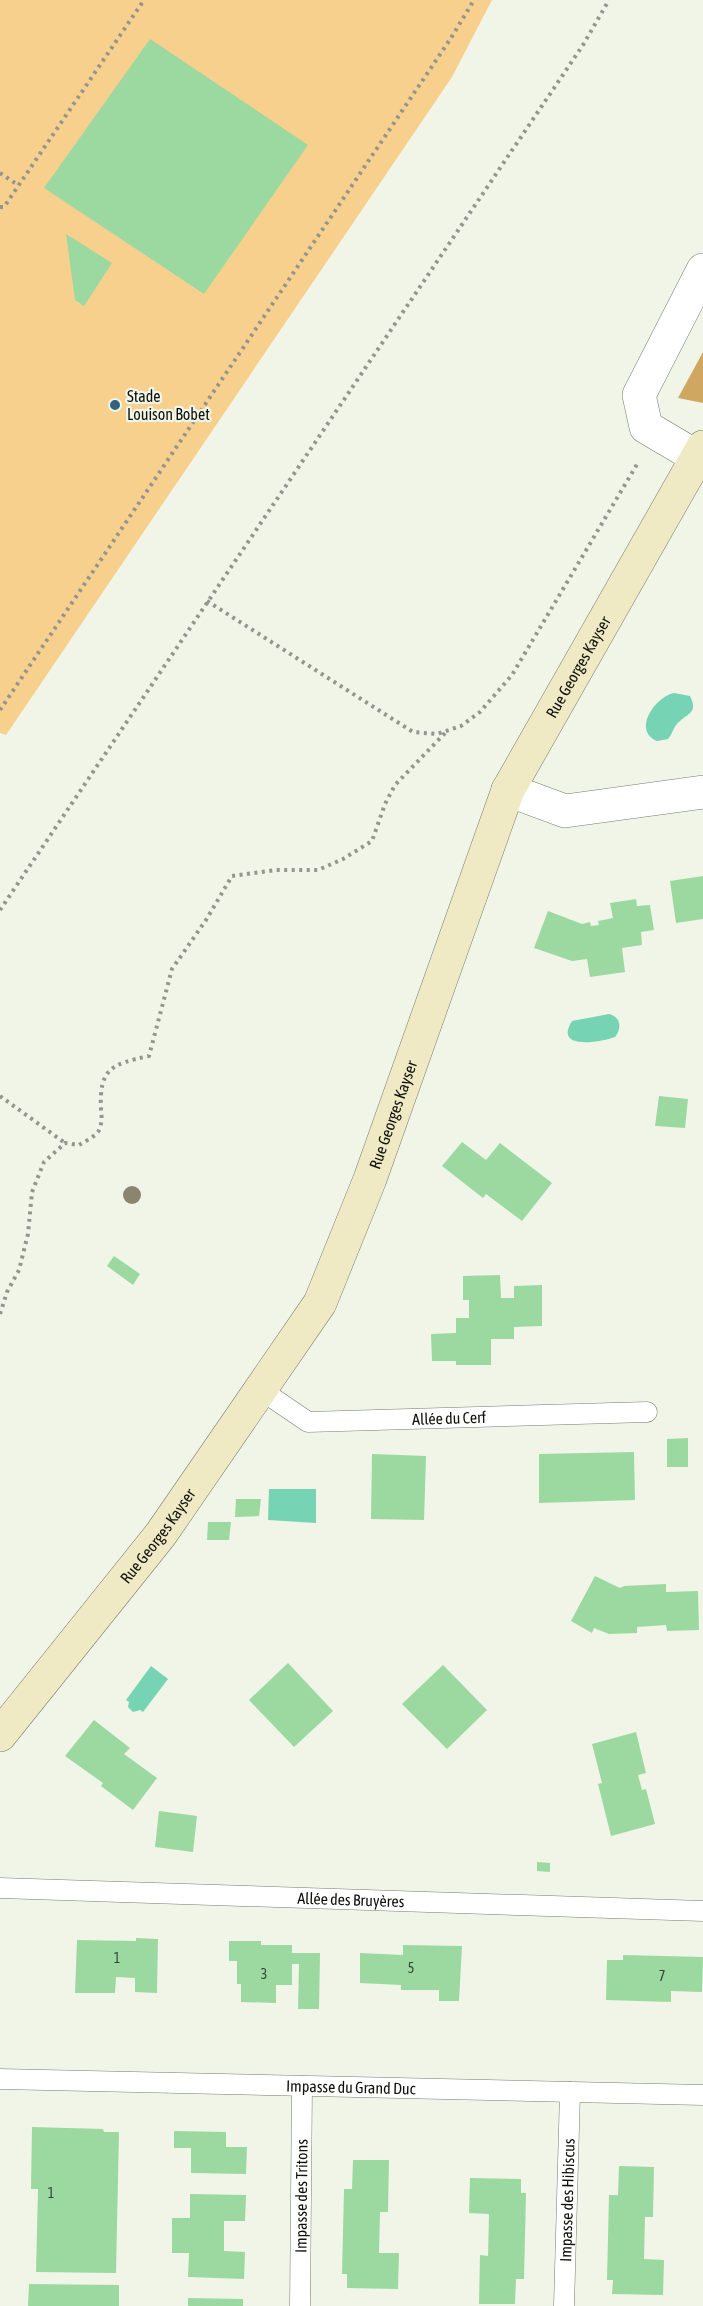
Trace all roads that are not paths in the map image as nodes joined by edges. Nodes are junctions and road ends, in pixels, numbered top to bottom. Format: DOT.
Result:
graph roads {
  1 [pos="703,270"];
  2 [pos="700,452"];
  3 [pos="508,790"];
  4 [pos="703,792"];
  5 [pos="261,1390"];
  6 [pos="647,1412"];
  7 [pos="0,1735"];
  8 [pos="0,1888"];
  9 [pos="703,1911"];
  10 [pos="0,2079"];
  11 [pos="302,2086"];
  12 [pos="570,2092"];
  13 [pos="703,2095"];
  14 [pos="300,2306"];
  15 [pos="564,2306"];
  1 -- 2 [label="street"];
  2 -- 3 [label="street, Rue Georges Kayser"];
  3 -- 4 [label="street"];
  3 -- 5 [label="street, Rue Georges Kayser"];
  5 -- 6 [label="lane, Allée du Cerf"];
  5 -- 7 [label="street, Rue Georges Kayser"];
  8 -- 9 [label="lane, Allée des Bruyères"];
  10 -- 11 [label="lane, Impasse du Grand Duc"];
  11 -- 12 [label="lane, Impasse du Grand Duc"];
  11 -- 14 [label="lane, Impasse des Tritons"];
  12 -- 13 [label="lane, Impasse du Grand Duc"];
  12 -- 15 [label="lane, Impasse des Hibiscus"];
}
